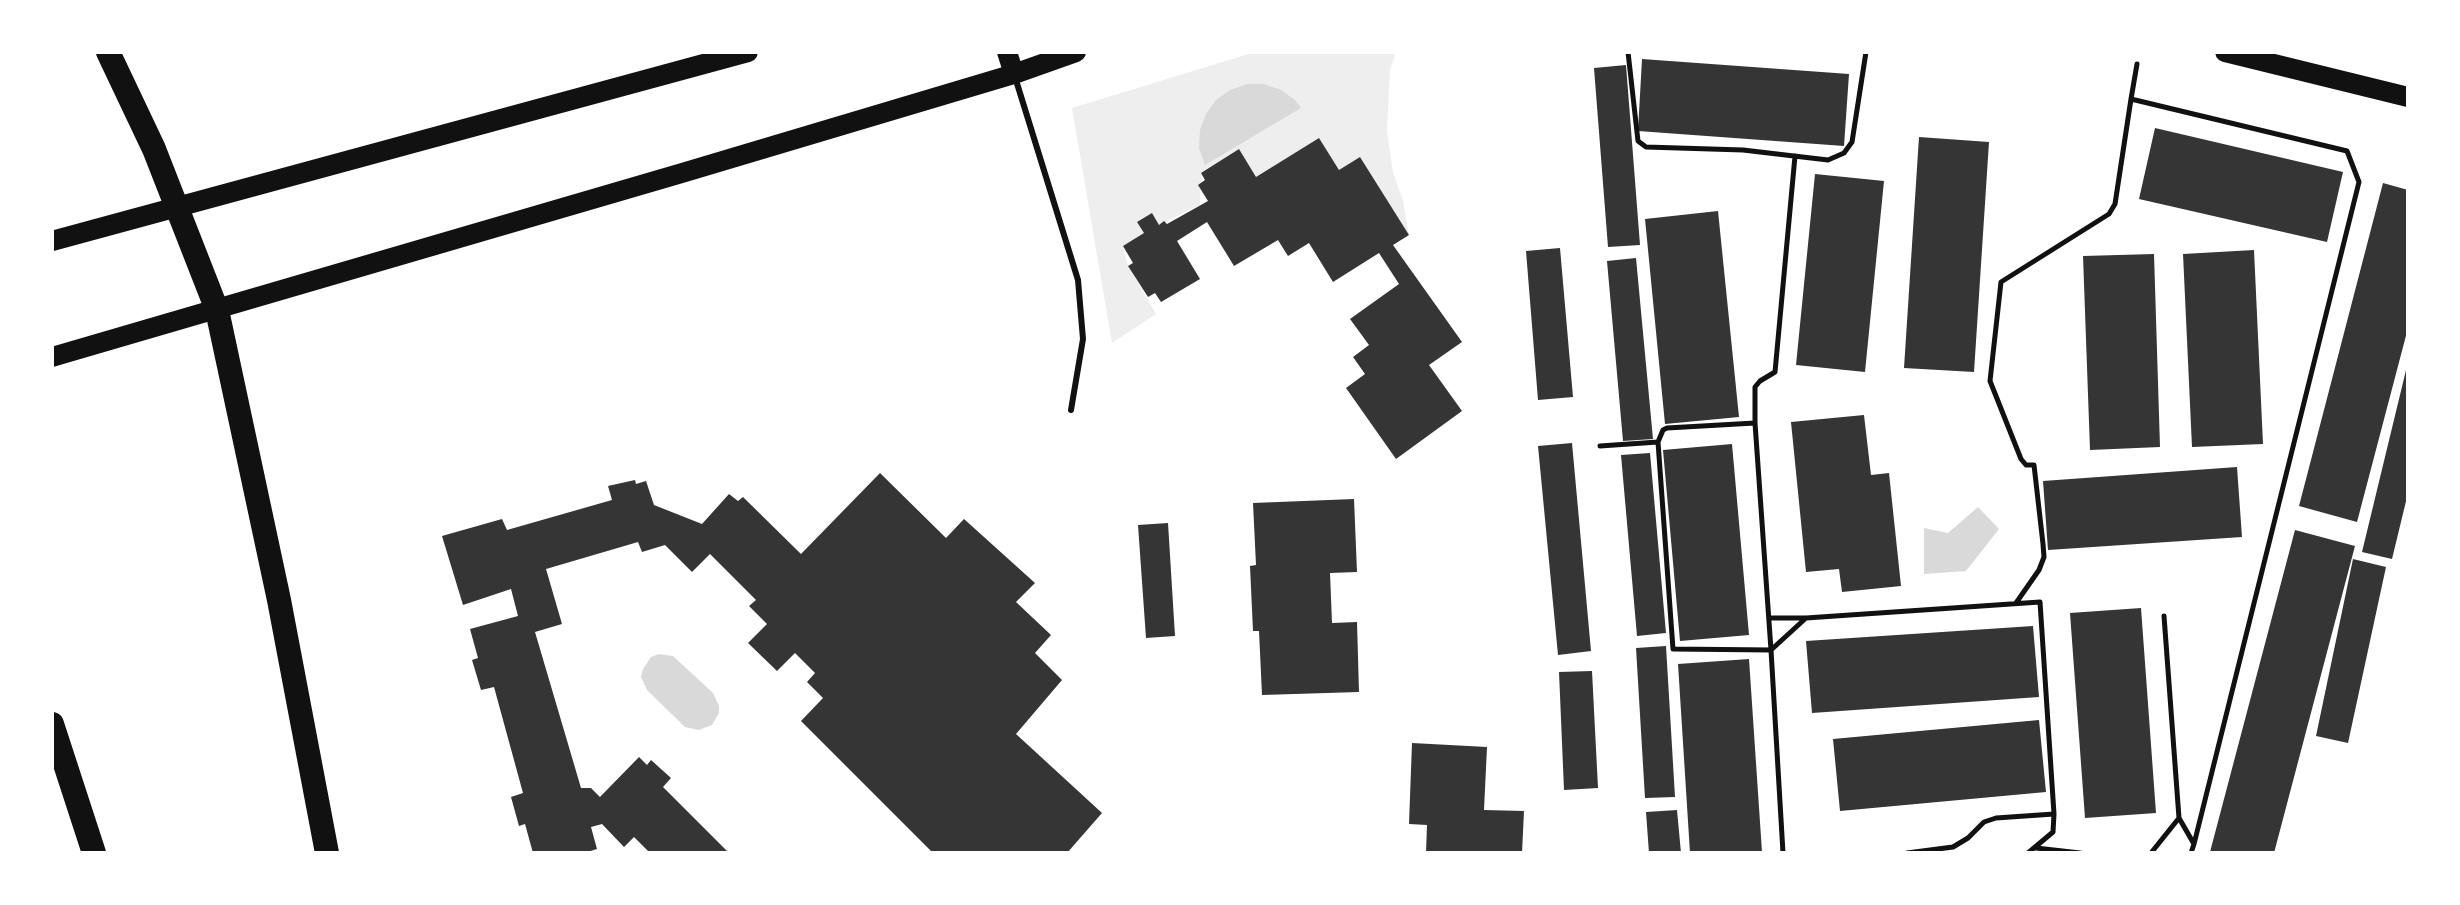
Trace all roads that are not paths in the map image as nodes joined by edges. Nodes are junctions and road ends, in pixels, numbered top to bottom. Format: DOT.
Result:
graph roads {
  1 [pos="108,52"];
  2 [pos="748,52"];
  3 [pos="1007,52"];
  4 [pos="1076,52"];
  5 [pos="2225,52"];
  6 [pos="1014,74"];
  7 [pos="2408,97"];
  8 [pos="177,207"];
  9 [pos="52,241"];
  10 [pos="217,310"];
  11 [pos="52,357"];
  12 [pos="1071,410"];
  13 [pos="52,724"];
  14 [pos="94,853"];
  15 [pos="327,853"];
  1 -- 8 [label="highway"];
  2 -- 8 [label="main road"];
  3 -- 6 [label="main road"];
  4 -- 6 [label="main road"];
  5 -- 7 [label="main road"];
  6 -- 10 [label="main road"];
  6 -- 12 [label="lane"];
  8 -- 9 [label="main road"];
  8 -- 10 [label="highway"];
  10 -- 11 [label="main road"];
  10 -- 15 [label="highway"];
  13 -- 14 [label="highway"];
}
